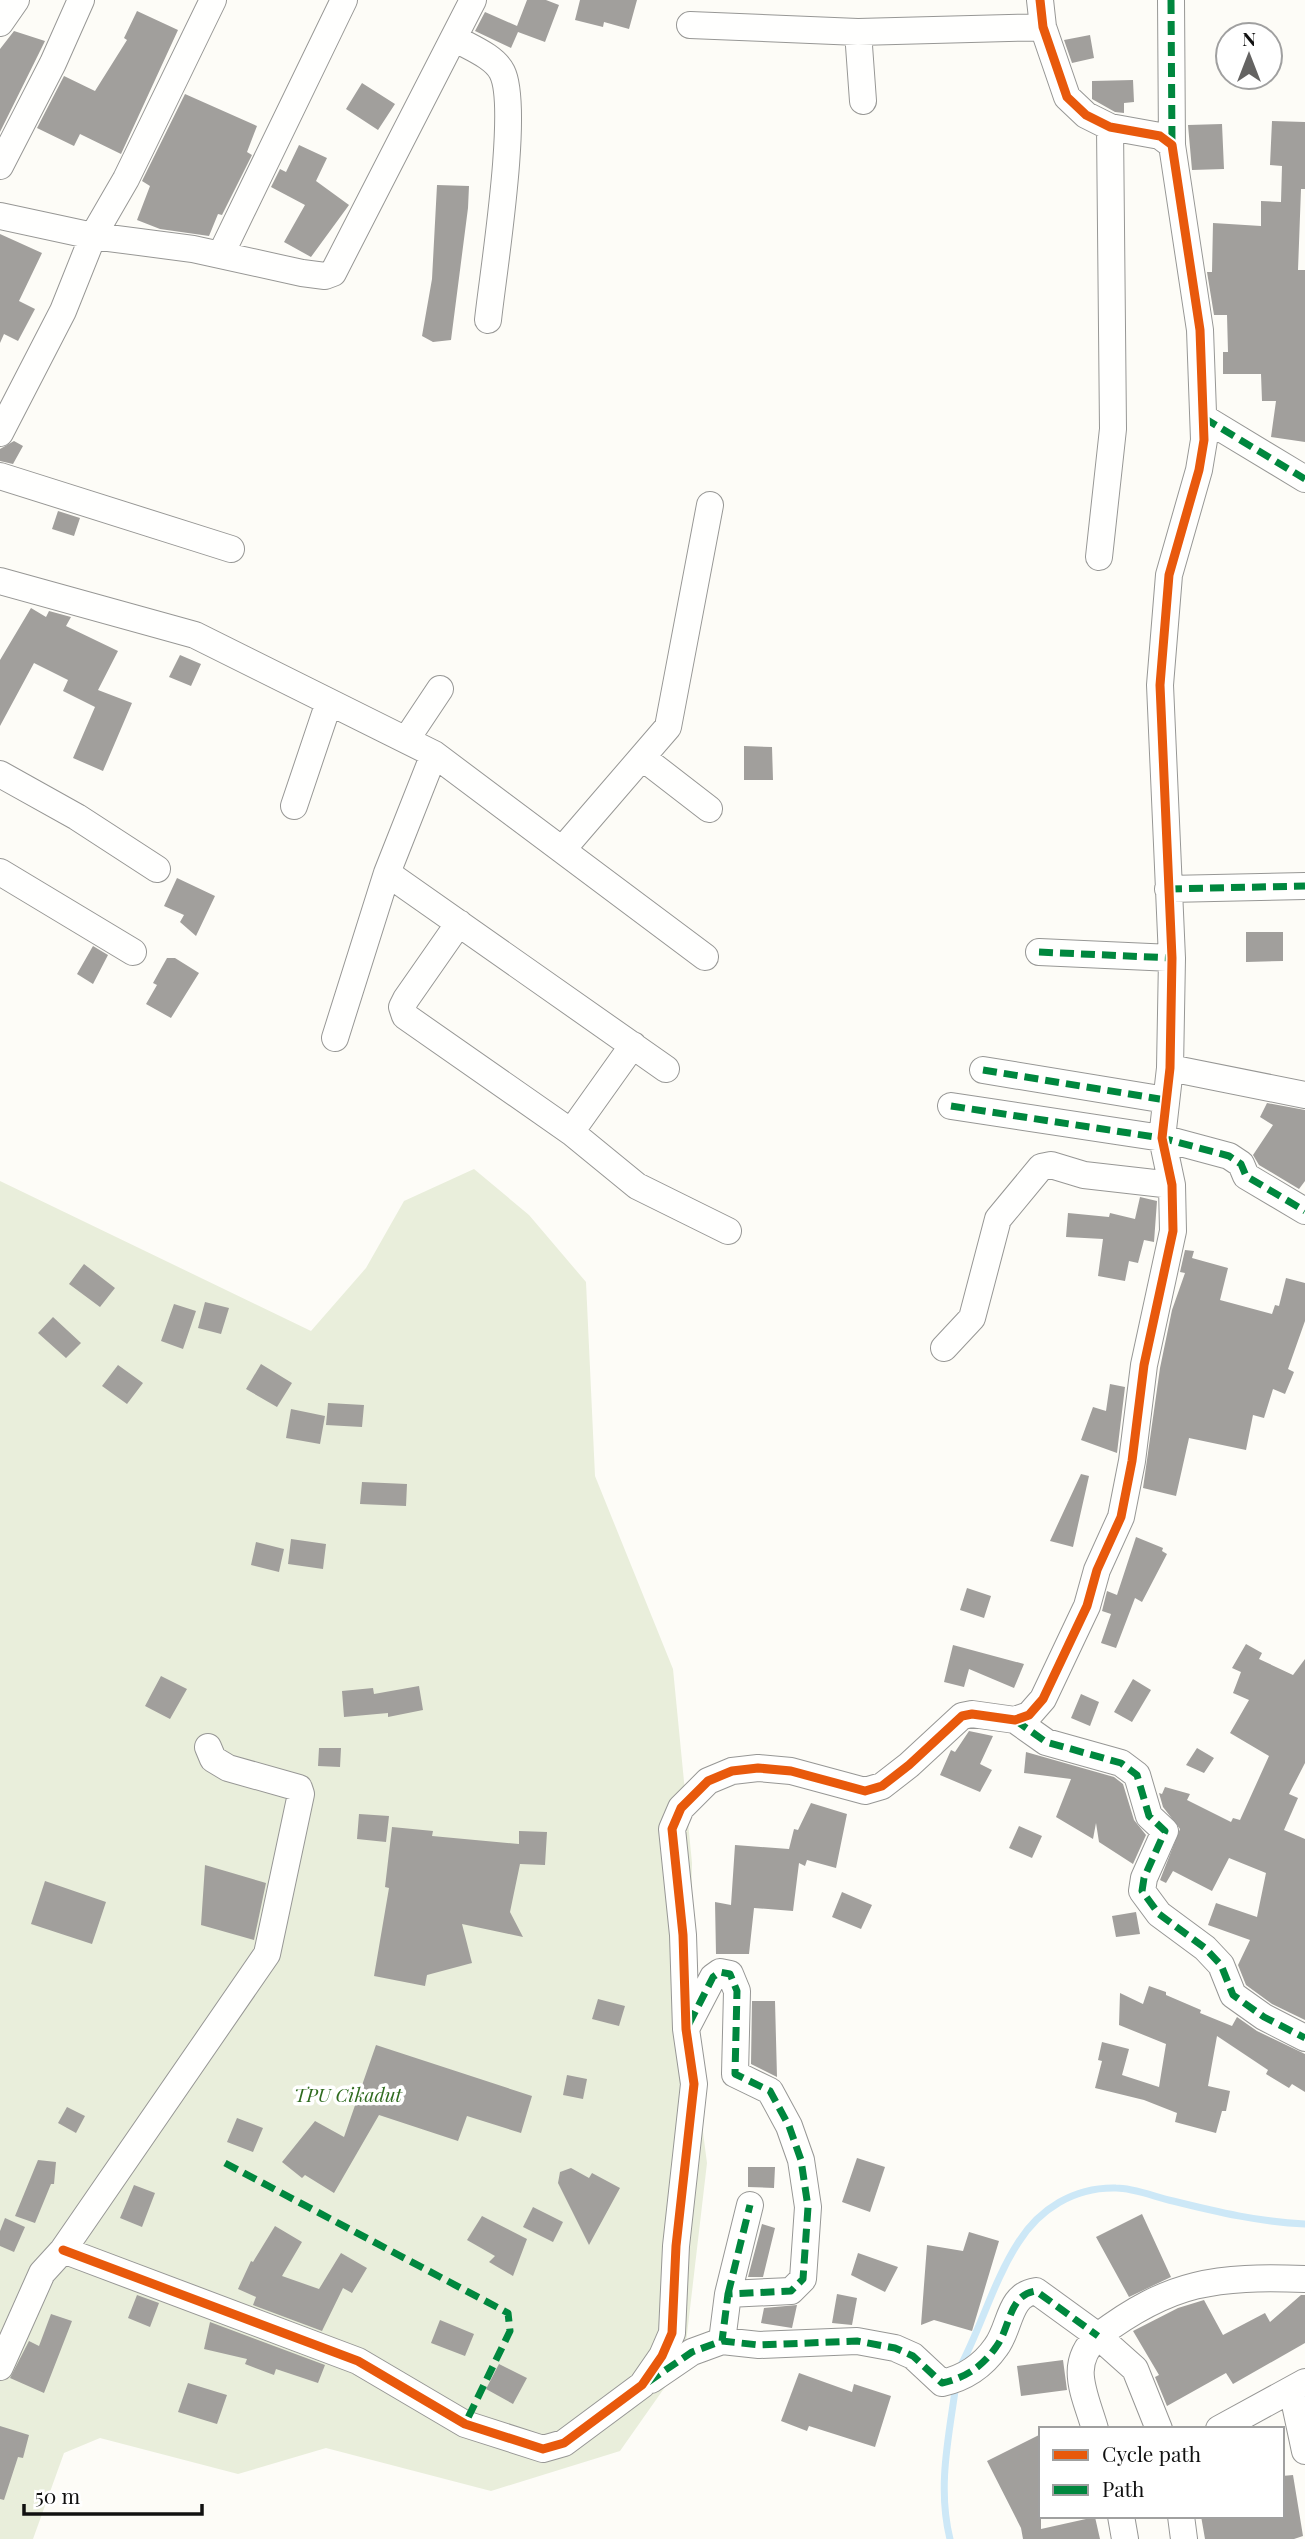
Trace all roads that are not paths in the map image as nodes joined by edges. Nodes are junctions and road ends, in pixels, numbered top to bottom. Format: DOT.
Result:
graph roads {
  1 [pos="16,0"];
  2 [pos="80,0"];
  3 [pos="213,0"];
  4 [pos="344,0"];
  5 [pos="473,0"];
  6 [pos="1040,0"];
  7 [pos="1171,0"];
  8 [pos="0,23"];
  9 [pos="690,25"];
  10 [pos="1043,27"];
  11 [pos="859,32"];
  12 [pos="454,38"];
  13 [pos="863,101"];
  14 [pos="1110,127"];
  15 [pos="1172,145"];
  16 [pos="0,166"];
  17 [pos="0,215"];
  18 [pos="93,236"];
  19 [pos="221,254"];
  20 [pos="488,320"];
  21 [pos="1204,418"];
  22 [pos="0,433"];
  23 [pos="0,476"];
  24 [pos="1305,480"];
  25 [pos="710,505"];
  26 [pos="231,548"];
  27 [pos="1099,557"];
  28 [pos="0,581"];
  29 [pos="440,689"];
  30 [pos="329,702"];
  31 [pos="406,740"];
  32 [pos="434,754"];
  33 [pos="643,758"];
  34 [pos="0,774"];
  35 [pos="294,806"];
  36 [pos="709,809"];
  37 [pos="562,850"];
  38 [pos="157,869"];
  39 [pos="0,872"];
  40 [pos="387,873"];
  41 [pos="1305,886"];
  42 [pos="1168,889"];
  43 [pos="459,923"];
  44 [pos="133,952"];
  45 [pos="1039,953"];
  46 [pos="705,957"];
  47 [pos="1172,958"];
  48 [pos="335,1038"];
  49 [pos="633,1045"];
  50 [pos="1170,1068"];
  51 [pos="667,1069"];
  52 [pos="983,1070"];
  53 [pos="1305,1095"];
  54 [pos="1166,1100"];
  55 [pos="951,1106"];
  56 [pos="572,1132"];
  57 [pos="1162,1138"];
  58 [pos="1171,1185"];
  59 [pos="1305,1211"];
  60 [pos="728,1231"];
  61 [pos="944,1348"];
  62 [pos="1015,1720"];
  63 [pos="208,1747"];
  64 [pos="686,2029"];
  65 [pos="1305,2039"];
  66 [pos="750,2205"];
  67 [pos="63,2249"];
  68 [pos="1305,2279"];
  69 [pos="728,2294"];
  70 [pos="1098,2336"];
  71 [pos="722,2341"];
  72 [pos="0,2367"];
  73 [pos="642,2385"];
  74 [pos="1299,2386"];
  75 [pos="1094,2427"];
  76 [pos="1158,2427"];
  77 [pos="1223,2427"];
  78 [pos="1305,2451"];
  79 [pos="1122,2518"];
  80 [pos="1181,2518"];
  81 [pos="1125,2539"];
  82 [pos="1184,2539"];
  1 -- 8 [label="street"];
  2 -- 16 [label="street"];
  3 -- 18 [label="street"];
  4 -- 19 [label="street"];
  5 -- 12 [label="street"];
  6 -- 10 [label="street"];
  7 -- 15 [label="street"];
  9 -- 11 [label="street"];
  10 -- 11 [label="street"];
  10 -- 14 [label="street"];
  11 -- 13 [label="street"];
  12 -- 19 [label="street"];
  12 -- 20 [label="street"];
  14 -- 15 [label="street"];
  14 -- 27 [label="street"];
  15 -- 21 [label="street"];
  17 -- 18 [label="street"];
  18 -- 19 [label="street"];
  18 -- 22 [label="street"];
  21 -- 24 [label="street"];
  21 -- 42 [label="street"];
  23 -- 26 [label="street"];
  25 -- 33 [label="street"];
  28 -- 30 [label="street"];
  29 -- 31 [label="street"];
  30 -- 31 [label="street"];
  30 -- 35 [label="street"];
  31 -- 32 [label="street"];
  32 -- 37 [label="street"];
  32 -- 40 [label="street"];
  33 -- 36 [label="street"];
  33 -- 37 [label="street"];
  34 -- 38 [label="street"];
  37 -- 46 [label="street"];
  39 -- 44 [label="street"];
  40 -- 43 [label="street"];
  40 -- 48 [label="street"];
  41 -- 42 [label="street"];
  42 -- 47 [label="street"];
  43 -- 49 [label="street"];
  43 -- 56 [label="street"];
  45 -- 47 [label="street"];
  47 -- 50 [label="street"];
  49 -- 51 [label="street"];
  49 -- 56 [label="street"];
  50 -- 53 [label="street"];
  50 -- 54 [label="street"];
  52 -- 54 [label="street"];
  54 -- 57 [label="street"];
  55 -- 57 [label="street"];
  56 -- 60 [label="street"];
  57 -- 58 [label="street"];
  57 -- 59 [label="street"];
  58 -- 61 [label="street"];
  58 -- 62 [label="street"];
  62 -- 64 [label="street"];
  62 -- 65 [label="street"];
  63 -- 67 [label="street"];
  64 -- 69 [label="street"];
  64 -- 73 [label="street"];
  66 -- 69 [label="street"];
  67 -- 72 [label="street"];
  67 -- 73 [label="street"];
  68 -- 70 [label="street"];
  69 -- 71 [label="street"];
  70 -- 71 [label="street"];
  70 -- 75 [label="street"];
  70 -- 76 [label="street"];
  71 -- 73 [label="street"];
  74 -- 77 [label="street"];
  74 -- 78 [label="street"];
  79 -- 81 [label="street"];
  80 -- 82 [label="street"];
}
